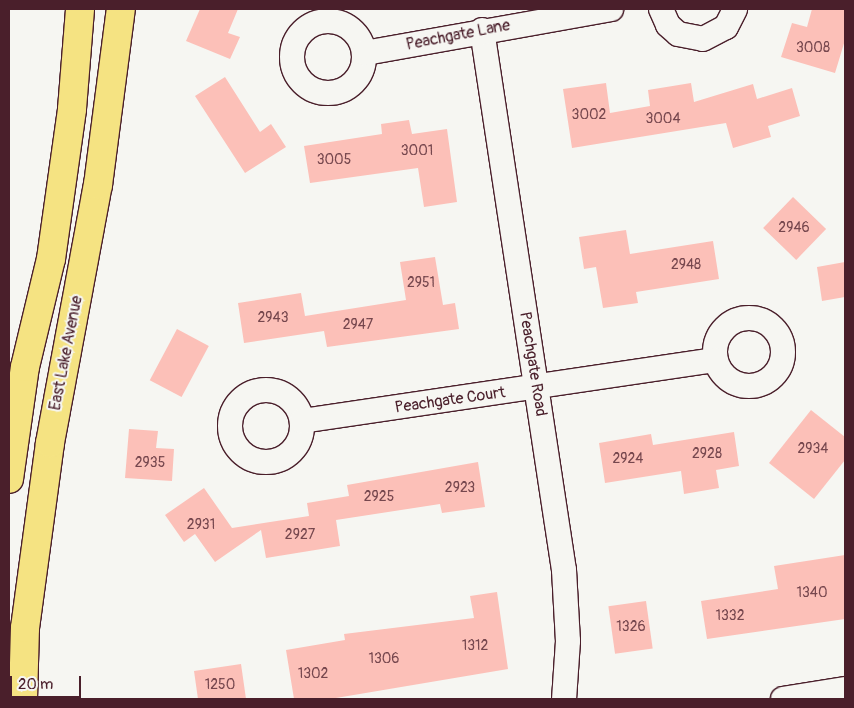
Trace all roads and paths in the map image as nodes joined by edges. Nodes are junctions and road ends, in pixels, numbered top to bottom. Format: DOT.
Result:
graph roads {
  1 [pos="80,9"];
  2 [pos="121,9"];
  3 [pos="611,9"];
  4 [pos="661,9"];
  5 [pos="735,9"];
  6 [pos="482,30"];
  7 [pos="365,53"];
  8 [pos="716,360"];
  9 [pos="536,388"];
  10 [pos="302,422"];
  11 [pos="9,479"];
  12 [pos="845,689"];
  13 [pos="23,699"];
  14 [pos="564,699"];
  15 [pos="783,699"];
  1 -- 11 [label="main road"];
  2 -- 13 [label="main road, East Lake Avenue"];
  3 -- 6 [label="street, Peachgate Lane"];
  4 -- 5 [label="street"];
  6 -- 7 [label="street, Peachgate Lane"];
  6 -- 9 [label="street, Peachgate Road"];
  8 -- 9 [label="street, Peachgate Court"];
  9 -- 10 [label="street, Peachgate Court"];
  9 -- 14 [label="street, Peachgate Road"];
  12 -- 15 [label="street"];
}
